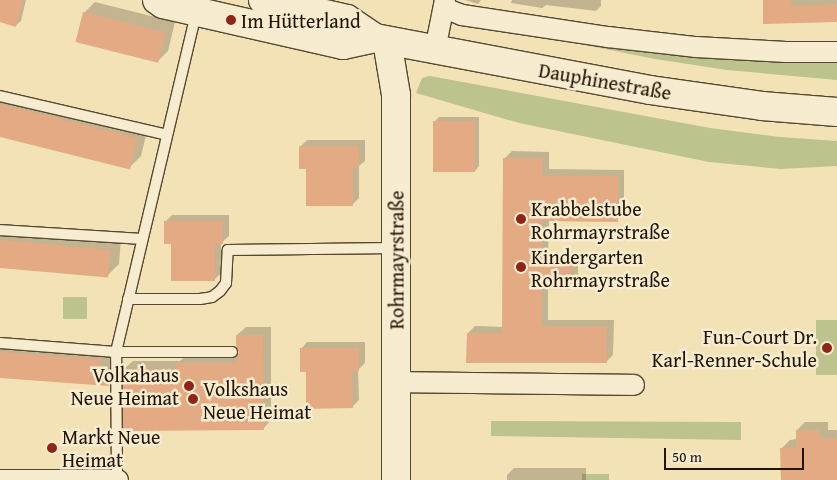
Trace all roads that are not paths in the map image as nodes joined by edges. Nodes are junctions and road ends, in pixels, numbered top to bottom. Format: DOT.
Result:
graph roads {
  1 [pos="157,0"];
  2 [pos="263,0"];
  3 [pos="444,4"];
  4 [pos="196,12"];
  5 [pos="381,40"];
  6 [pos="435,50"];
  7 [pos="837,52"];
  8 [pos="0,96"];
  9 [pos="837,112"];
  10 [pos="167,135"];
  11 [pos="0,230"];
  12 [pos="142,239"];
  13 [pos="396,248"];
  14 [pos="128,299"];
  15 [pos="0,343"];
  16 [pos="116,352"];
  17 [pos="232,352"];
  18 [pos="396,382"];
  19 [pos="634,385"];
  20 [pos="0,480"];
  21 [pos="118,480"];
  22 [pos="396,480"];
  1 -- 4 [label="main road, Dauphinestraße"];
  2 -- 5 [label="main road, Dauphinestraße"];
  3 -- 6 [label="street"];
  3 -- 7 [label="street"];
  4 -- 5 [label="main road, Dauphinestraße"];
  4 -- 10 [label="lane"];
  5 -- 6 [label="main road, Dauphinestraße"];
  5 -- 13 [label="main road, Rohrmayrstraße"];
  6 -- 9 [label="main road, Dauphinestraße"];
  8 -- 10 [label="lane"];
  10 -- 12 [label="lane"];
  11 -- 12 [label="lane"];
  12 -- 14 [label="lane"];
  13 -- 14 [label="lane"];
  13 -- 18 [label="main road, Rohrmayrstraße"];
  14 -- 16 [label="lane"];
  15 -- 16 [label="lane"];
  16 -- 17 [label="lane"];
  16 -- 21 [label="lane"];
  18 -- 19 [label="street"];
  18 -- 22 [label="main road, Rohrmayrstraße"];
  20 -- 21 [label="street"];
}
